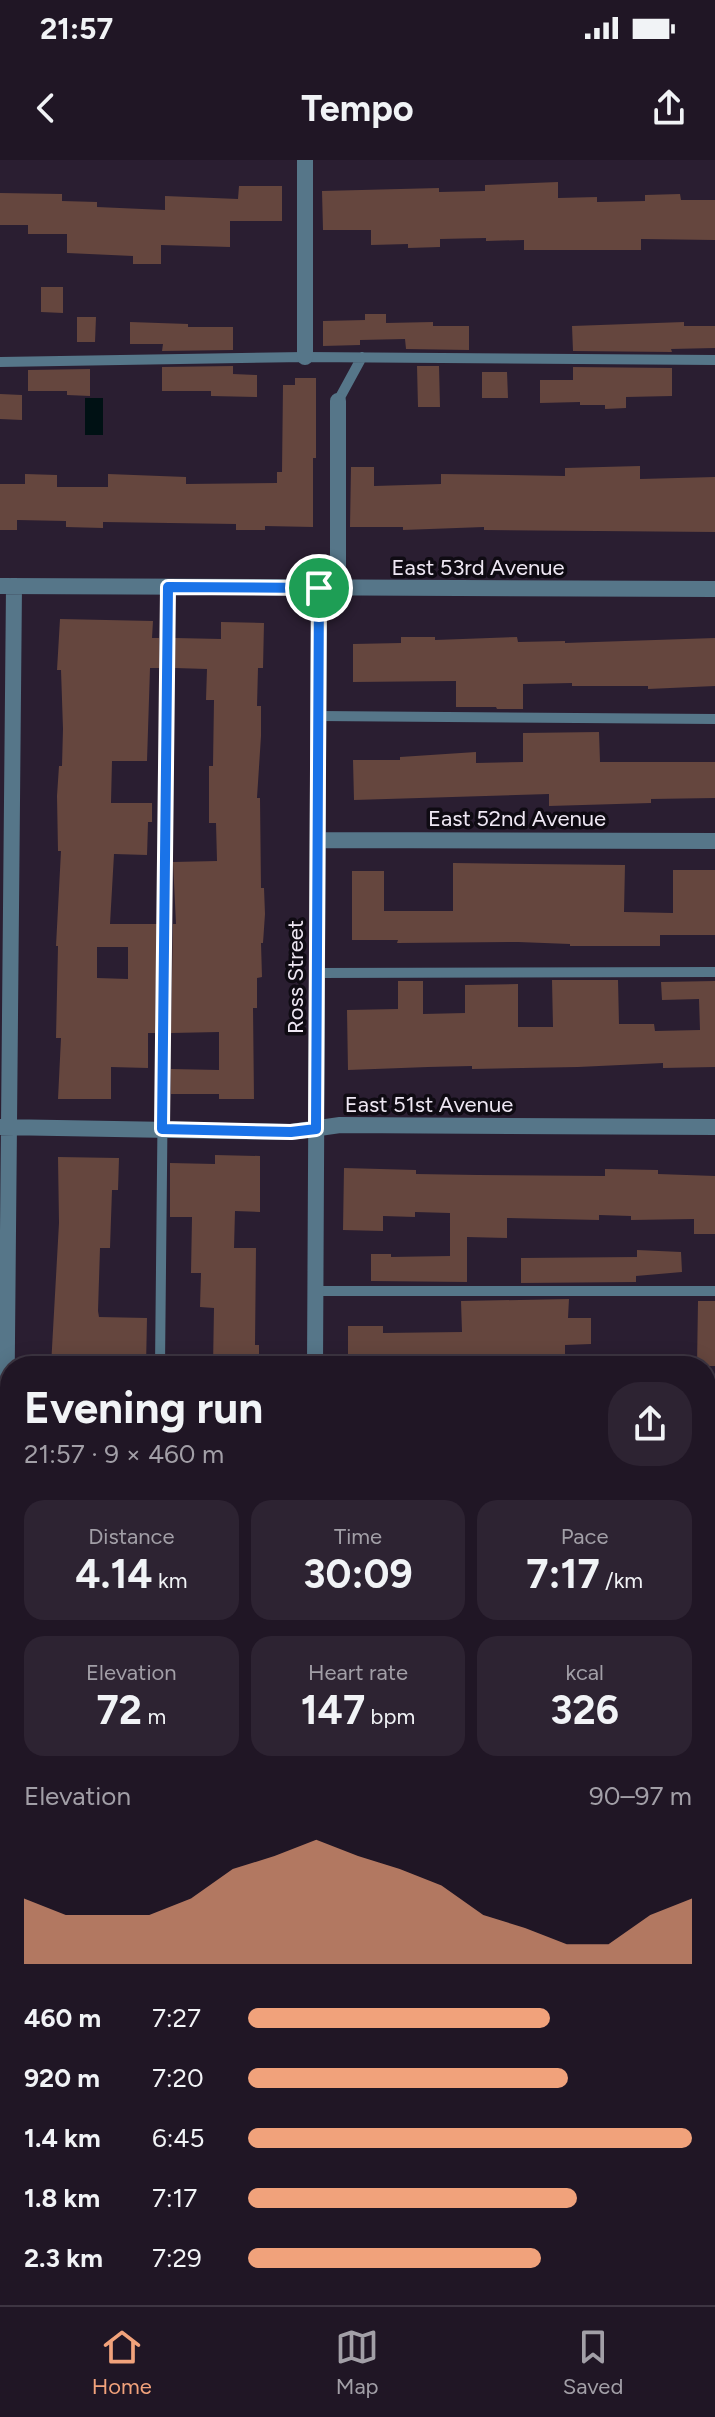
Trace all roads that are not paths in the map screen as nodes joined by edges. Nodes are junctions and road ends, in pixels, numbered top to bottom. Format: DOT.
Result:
graph roads {
  1 [pos="305,160"];
  2 [pos="305,357"];
  3 [pos="362,357"];
  4 [pos="715,360"];
  5 [pos="0,362"];
  6 [pos="338,401"];
  7 [pos="7,586"];
  8 [pos="168,587"];
  9 [pos="319,588"];
  10 [pos="338,589"];
  11 [pos="715,589"];
  12 [pos="319,716"];
  13 [pos="715,719"];
  14 [pos="6,728"];
  15 [pos="318,840"];
  16 [pos="715,841"];
  17 [pos="715,972"];
  18 [pos="317,973"];
  19 [pos="5,986"];
  20 [pos="4,1127"];
  21 [pos="715,1127"];
  22 [pos="162,1129"];
  23 [pos="316,1129"];
  24 [pos="4,1265"];
  25 [pos="315,1291"];
  26 [pos="715,1291"];
  27 [pos="4,1356"];
  28 [pos="160,1356"];
  29 [pos="315,1356"];
  1 -- 2 [label="street"];
  2 -- 3 [label="lane"];
  2 -- 5 [label="lane"];
  3 -- 4 [label="lane"];
  3 -- 6 [label="lane"];
  6 -- 10 [label="street"];
  7 -- 8 [label="street, East 53rd Avenue"];
  7 -- 14 [label="street"];
  8 -- 9 [label="street, East 53rd Avenue"];
  8 -- 22 [label="lane"];
  9 -- 10 [label="street, East 53rd Avenue"];
  9 -- 12 [label="street, Ross Street"];
  10 -- 11 [label="street, East 53rd Avenue"];
  12 -- 13 [label="lane"];
  12 -- 15 [label="street, Ross Street"];
  14 -- 19 [label="street"];
  15 -- 16 [label="street, East 52nd Avenue"];
  15 -- 18 [label="street, Ross Street"];
  17 -- 18 [label="lane"];
  18 -- 23 [label="street, Ross Street"];
  19 -- 20 [label="street"];
  20 -- 22 [label="street, East 51st Avenue"];
  20 -- 24 [label="street"];
  21 -- 23 [label="street, East 51st Avenue"];
  22 -- 23 [label="street, East 51st Avenue"];
  22 -- 28 [label="lane"];
  23 -- 25 [label="street, Ross Street"];
  24 -- 27 [label="street"];
  25 -- 26 [label="lane"];
  25 -- 29 [label="street, Ross Street"];
}
